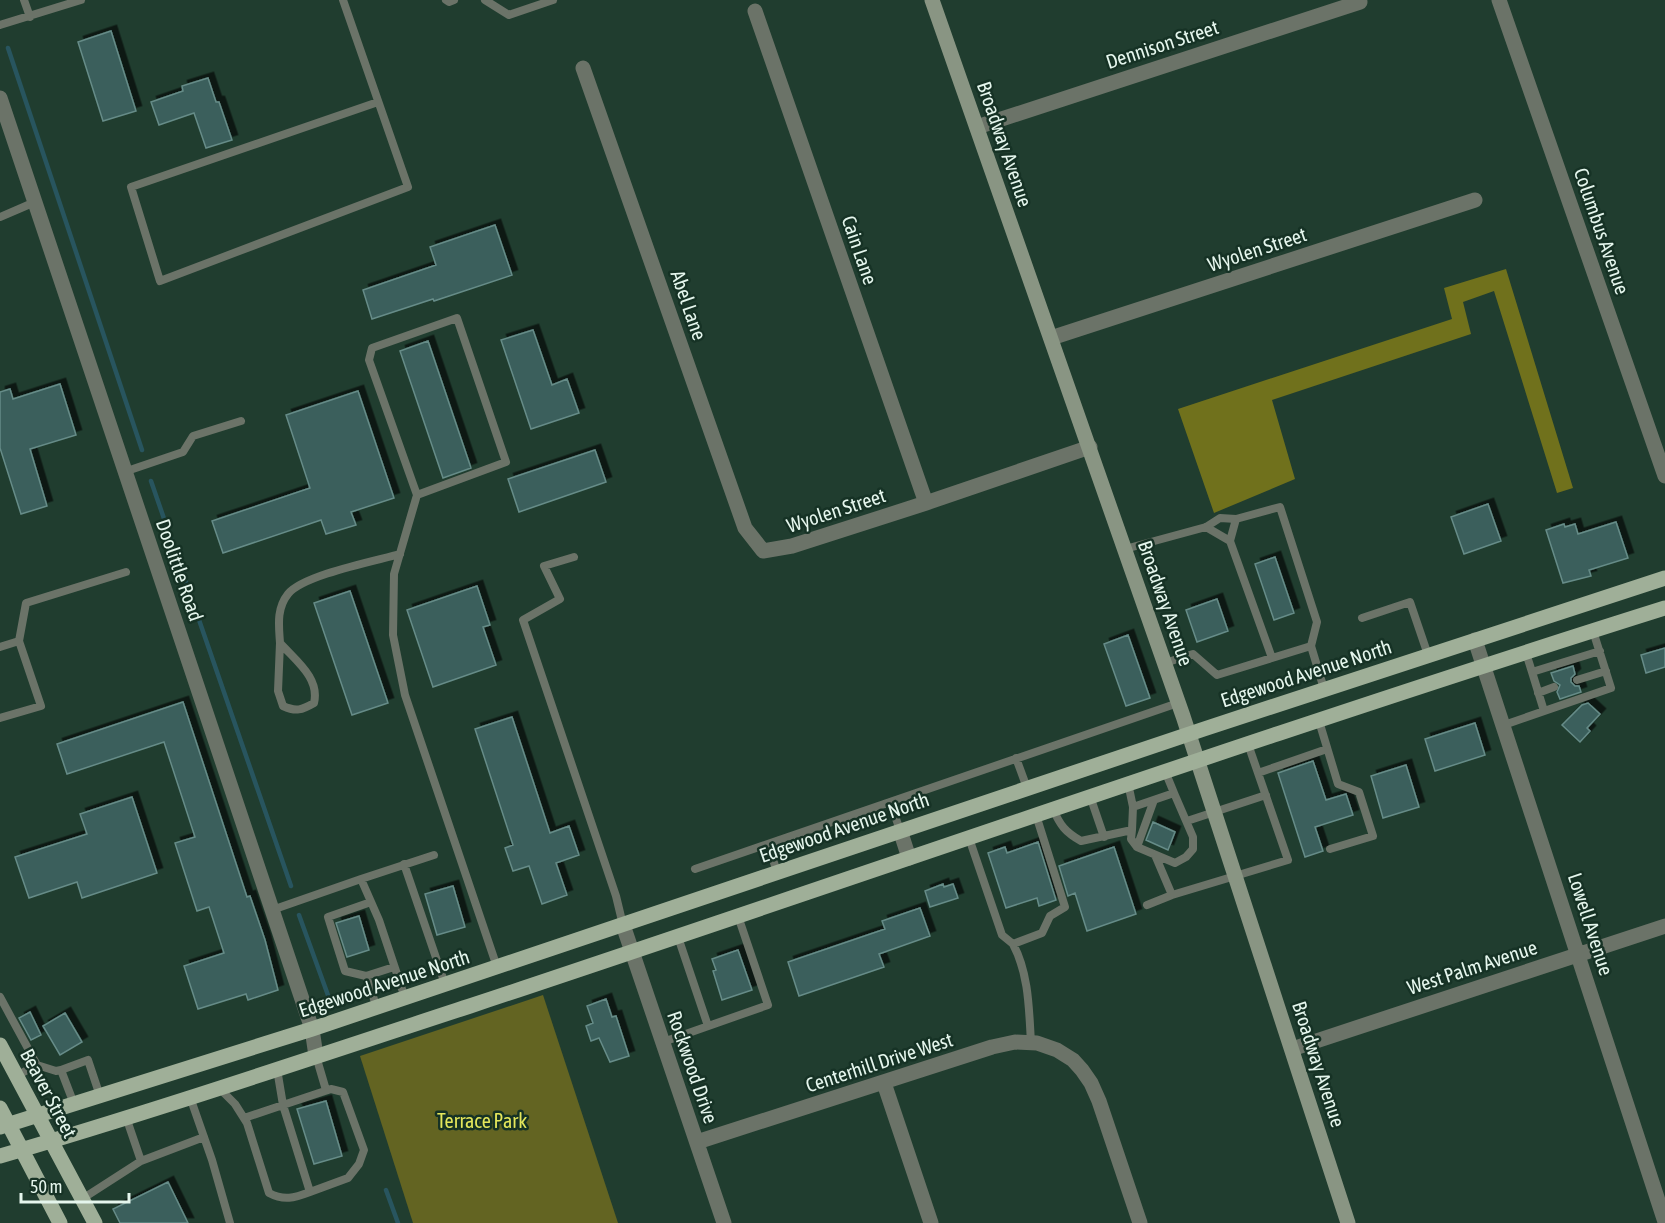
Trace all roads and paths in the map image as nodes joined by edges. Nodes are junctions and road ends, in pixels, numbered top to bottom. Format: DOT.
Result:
graph roads {
  1 [pos="24,0"];
  2 [pos="81,0"];
  3 [pos="343,0"];
  4 [pos="446,0"];
  5 [pos="454,0"];
  6 [pos="485,0"];
  7 [pos="553,0"];
  8 [pos="932,0"];
  9 [pos="1498,0"];
  10 [pos="1360,2"];
  11 [pos="755,10"];
  12 [pos="30,17"];
  13 [pos="0,25"];
  14 [pos="584,68"];
  15 [pos="0,98"];
  16 [pos="378,102"];
  17 [pos="977,127"];
  18 [pos="1475,200"];
  19 [pos="35,202"];
  20 [pos="0,218"];
  21 [pos="1051,338"];
  22 [pos="241,421"];
  23 [pos="1090,447"];
  24 [pos="124,472"];
  25 [pos="1665,476"];
  26 [pos="417,495"];
  27 [pos="926,503"];
  28 [pos="1236,519"];
  29 [pos="1206,526"];
  30 [pos="1230,541"];
  31 [pos="1125,549"];
  32 [pos="763,550"];
  33 [pos="400,554"];
  34 [pos="574,556"];
  35 [pos="126,572"];
  36 [pos="1665,578"];
  37 [pos="1665,608"];
  38 [pos="1362,618"];
  39 [pos="1593,631"];
  40 [pos="1475,640"];
  41 [pos="19,641"];
  42 [pos="280,643"];
  43 [pos="1311,646"];
  44 [pos="0,647"];
  45 [pos="1600,651"];
  46 [pos="1526,653"];
  47 [pos="1428,655"];
  48 [pos="1272,658"];
  49 [pos="1165,663"];
  50 [pos="1484,667"];
  51 [pos="1606,671"];
  52 [pos="1532,672"];
  53 [pos="1578,680"];
  54 [pos="1554,687"];
  55 [pos="1324,689"];
  56 [pos="1538,693"];
  57 [pos="1178,702"];
  58 [pos="1544,711"];
  59 [pos="0,718"];
  60 [pos="1318,721"];
  61 [pos="1504,725"];
  62 [pos="1188,734"];
  63 [pos="1248,744"];
  64 [pos="1328,749"];
  65 [pos="1016,758"];
  66 [pos="1197,760"];
  67 [pos="1165,771"];
  68 [pos="1258,773"];
  69 [pos="1128,783"];
  70 [pos="1027,788"];
  71 [pos="1174,793"];
  72 [pos="1266,795"];
  73 [pos="1090,796"];
  74 [pos="1154,800"];
  75 [pos="890,802"];
  76 [pos="1133,807"];
  77 [pos="1053,809"];
  78 [pos="1214,811"];
  79 [pos="1036,815"];
  80 [pos="1188,821"];
  81 [pos="900,830"];
  82 [pos="1132,830"];
  83 [pos="1104,837"];
  84 [pos="969,838"];
  85 [pos="768,844"];
  86 [pos="1137,848"];
  87 [pos="1329,849"];
  88 [pos="434,855"];
  89 [pos="1155,855"];
  90 [pos="909,858"];
  91 [pos="404,864"];
  92 [pos="695,869"];
  93 [pos="777,872"];
  94 [pos="1236,877"];
  95 [pos="361,879"];
  96 [pos="1172,895"];
  97 [pos="371,902"];
  98 [pos="1147,905"];
  99 [pos="272,910"];
  100 [pos="738,916"];
  101 [pos="623,925"];
  102 [pos="1665,926"];
  103 [pos="678,937"];
  104 [pos="1013,944"];
  105 [pos="632,952"];
  106 [pos="1579,954"];
  107 [pos="394,967"];
  108 [pos="497,967"];
  109 [pos="366,976"];
  110 [pos="445,984"];
  111 [pos="0,997"];
  112 [pos="405,998"];
  113 [pos="377,1008"];
  114 [pos="708,1026"];
  115 [pos="312,1029"];
  116 [pos="663,1042"];
  117 [pos="1031,1043"];
  118 [pos="0,1045"];
  119 [pos="1292,1049"];
  120 [pos="316,1056"];
  121 [pos="37,1065"];
  122 [pos="277,1069"];
  123 [pos="61,1070"];
  124 [pos="16,1076"];
  125 [pos="884,1083"];
  126 [pos="219,1088"];
  127 [pos="326,1090"];
  128 [pos="100,1096"];
  129 [pos="190,1097"];
  130 [pos="74,1104"];
  131 [pos="283,1105"];
  132 [pos="0,1108"];
  133 [pos="37,1116"];
  134 [pos="126,1117"];
  135 [pos="244,1118"];
  136 [pos="4,1126"];
  137 [pos="204,1137"];
  138 [pos="51,1141"];
  139 [pos="697,1142"];
  140 [pos="22,1150"];
  141 [pos="0,1156"];
  142 [pos="141,1161"];
  143 [pos="309,1192"];
  144 [pos="82,1199"];
  145 [pos="1665,1222"];
  146 [pos="60,1223"];
  147 [pos="95,1223"];
  148 [pos="230,1223"];
  149 [pos="724,1223"];
  150 [pos="931,1223"];
  151 [pos="1140,1223"];
  152 [pos="1348,1223"];
  1 -- 12 [label="lane"];
  2 -- 12 [label="lane"];
  3 -- 16 [label="lane"];
  4 -- 5 [label="lane"];
  6 -- 7 [label="lane"];
  8 -- 17 [label="street, Broadway Avenue"];
  9 -- 25 [label="street, Columbus Avenue"];
  10 -- 17 [label="street, Dennison Street"];
  11 -- 27 [label="street, Cain Lane"];
  12 -- 13 [label="lane"];
  14 -- 32 [label="street, Abel Lane"];
  15 -- 19 [label="street, Doolittle Road"];
  16 -- 16 [label="lane"];
  17 -- 21 [label="street, Broadway Avenue"];
  18 -- 21 [label="street, Wyolen Street"];
  19 -- 20 [label="lane"];
  19 -- 24 [label="street, Doolittle Road"];
  21 -- 23 [label="street, Broadway Avenue"];
  22 -- 24 [label="lane"];
  23 -- 27 [label="street, Wyolen Street"];
  23 -- 31 [label="street, Broadway Avenue"];
  24 -- 99 [label="street, Doolittle Road"];
  26 -- 26 [label="lane"];
  26 -- 33 [label="lane"];
  27 -- 32 [label="street, Wyolen Street"];
  28 -- 29 [label="lane"];
  28 -- 30 [label="lane"];
  28 -- 43 [label="lane"];
  29 -- 30 [label="lane"];
  29 -- 31 [label="lane"];
  30 -- 48 [label="lane"];
  31 -- 49 [label="street, Broadway Avenue"];
  33 -- 42 [label="lane"];
  33 -- 108 [label="lane"];
  34 -- 101 [label="lane"];
  35 -- 41 [label="lane"];
  36 -- 40 [label="main road, Edgewood Avenue North"];
  37 -- 39 [label="main road"];
  38 -- 47 [label="lane"];
  39 -- 45 [label="lane"];
  39 -- 46 [label="main road"];
  40 -- 47 [label="main road, Edgewood Avenue North"];
  40 -- 50 [label="street, Lowell Avenue"];
  41 -- 44 [label="lane"];
  41 -- 59 [label="lane"];
  42 -- 42 [label="lane"];
  43 -- 48 [label="lane"];
  43 -- 55 [label="lane"];
  45 -- 51 [label="lane"];
  45 -- 52 [label="lane"];
  46 -- 50 [label="main road"];
  46 -- 52 [label="lane"];
  47 -- 55 [label="main road, Edgewood Avenue North"];
  48 -- 49 [label="lane"];
  49 -- 57 [label="street, Broadway Avenue"];
  50 -- 60 [label="main road"];
  50 -- 61 [label="street, Lowell Avenue"];
  51 -- 53 [label="lane"];
  51 -- 58 [label="lane"];
  52 -- 56 [label="lane"];
  54 -- 56 [label="lane"];
  55 -- 62 [label="main road, Edgewood Avenue North"];
  56 -- 58 [label="lane"];
  57 -- 62 [label="street, Broadway Avenue"];
  57 -- 65 [label="lane"];
  58 -- 61 [label="lane"];
  60 -- 63 [label="main road"];
  60 -- 64 [label="lane"];
  61 -- 106 [label="street, Lowell Avenue"];
  62 -- 66 [label="street, Broadway Avenue"];
  62 -- 70 [label="main road, Edgewood Avenue North"];
  63 -- 66 [label="main road"];
  63 -- 68 [label="lane"];
  64 -- 68 [label="lane"];
  64 -- 87 [label="lane"];
  65 -- 70 [label="lane"];
  65 -- 75 [label="lane"];
  66 -- 67 [label="main road"];
  66 -- 78 [label="street, Broadway Avenue"];
  67 -- 69 [label="main road"];
  67 -- 71 [label="lane"];
  68 -- 72 [label="lane"];
  69 -- 73 [label="main road"];
  69 -- 76 [label="lane"];
  70 -- 81 [label="main road, Edgewood Avenue North"];
  71 -- 74 [label="lane"];
  71 -- 80 [label="lane"];
  72 -- 78 [label="lane"];
  72 -- 94 [label="lane"];
  73 -- 77 [label="main road"];
  73 -- 83 [label="lane"];
  74 -- 76 [label="lane"];
  74 -- 86 [label="lane"];
  75 -- 81 [label="lane"];
  75 -- 85 [label="lane"];
  76 -- 82 [label="lane"];
  77 -- 79 [label="main road"];
  77 -- 83 [label="lane"];
  78 -- 80 [label="lane"];
  78 -- 94 [label="street, Broadway Avenue"];
  79 -- 84 [label="main road"];
  79 -- 104 [label="lane"];
  80 -- 89 [label="lane"];
  81 -- 90 [label="street"];
  81 -- 93 [label="main road, Edgewood Avenue North"];
  82 -- 83 [label="lane"];
  82 -- 86 [label="lane"];
  84 -- 90 [label="main road"];
  84 -- 104 [label="lane"];
  85 -- 92 [label="lane"];
  85 -- 93 [label="lane"];
  86 -- 89 [label="lane"];
  88 -- 91 [label="lane"];
  89 -- 96 [label="lane"];
  90 -- 100 [label="main road"];
  91 -- 95 [label="lane"];
  91 -- 110 [label="lane"];
  93 -- 101 [label="main road, Edgewood Avenue North"];
  94 -- 96 [label="lane"];
  94 -- 119 [label="street, Broadway Avenue"];
  95 -- 97 [label="lane"];
  95 -- 99 [label="lane"];
  96 -- 98 [label="lane"];
  97 -- 107 [label="lane"];
  97 -- 109 [label="lane"];
  99 -- 115 [label="street, Doolittle Road"];
  100 -- 103 [label="main road"];
  100 -- 114 [label="lane"];
  101 -- 105 [label="street, Rockwood Drive"];
  101 -- 108 [label="main road, Edgewood Avenue North"];
  102 -- 106 [label="street, West Palm Avenue"];
  103 -- 105 [label="main road"];
  103 -- 114 [label="lane"];
  104 -- 117 [label="lane"];
  105 -- 116 [label="street, Rockwood Drive"];
  105 -- 120 [label="main road"];
  106 -- 119 [label="street, West Palm Avenue"];
  106 -- 145 [label="street, Lowell Avenue"];
  107 -- 109 [label="lane"];
  107 -- 112 [label="lane"];
  108 -- 110 [label="main road, Edgewood Avenue North"];
  109 -- 113 [label="lane"];
  110 -- 112 [label="main road, Edgewood Avenue North"];
  111 -- 121 [label="lane"];
  112 -- 113 [label="main road, Edgewood Avenue North"];
  113 -- 115 [label="main road, Edgewood Avenue North"];
  114 -- 116 [label="lane"];
  115 -- 120 [label="street, Doolittle Road"];
  115 -- 128 [label="main road, Edgewood Avenue North"];
  116 -- 139 [label="street, Rockwood Drive"];
  117 -- 125 [label="street, Centerhill Drive West"];
  117 -- 151 [label="street, Centerhill Drive West"];
  118 -- 124 [label="main road, Beaver Street"];
  119 -- 152 [label="street, Broadway Avenue"];
  120 -- 122 [label="main road"];
  120 -- 127 [label="lane"];
  121 -- 123 [label="lane"];
  121 -- 124 [label="lane"];
  122 -- 126 [label="main road"];
  122 -- 131 [label="lane"];
  123 -- 128 [label="lane"];
  123 -- 130 [label="lane"];
  124 -- 133 [label="main road, Beaver Street"];
  125 -- 139 [label="street, Centerhill Drive West"];
  125 -- 150 [label="street"];
  126 -- 129 [label="main road"];
  126 -- 135 [label="lane"];
  127 -- 131 [label="lane"];
  127 -- 143 [label="lane"];
  128 -- 130 [label="main road, Edgewood Avenue North"];
  129 -- 134 [label="main road"];
  129 -- 137 [label="lane"];
  130 -- 133 [label="main road, Edgewood Avenue North"];
  131 -- 135 [label="lane"];
  131 -- 143 [label="lane"];
  132 -- 136 [label="main road"];
  133 -- 136 [label="main road, Edgewood Avenue North"];
  133 -- 138 [label="main road, Beaver Street"];
  134 -- 138 [label="main road"];
  134 -- 142 [label="lane"];
  135 -- 143 [label="lane"];
  136 -- 140 [label="main road"];
  137 -- 142 [label="lane"];
  137 -- 148 [label="lane"];
  138 -- 140 [label="main road"];
  138 -- 144 [label="main road, Beaver Street"];
  139 -- 149 [label="street, Rockwood Drive"];
  140 -- 141 [label="main road"];
  140 -- 146 [label="main road"];
  142 -- 144 [label="lane"];
  144 -- 147 [label="main road, Beaver Street"];
}
